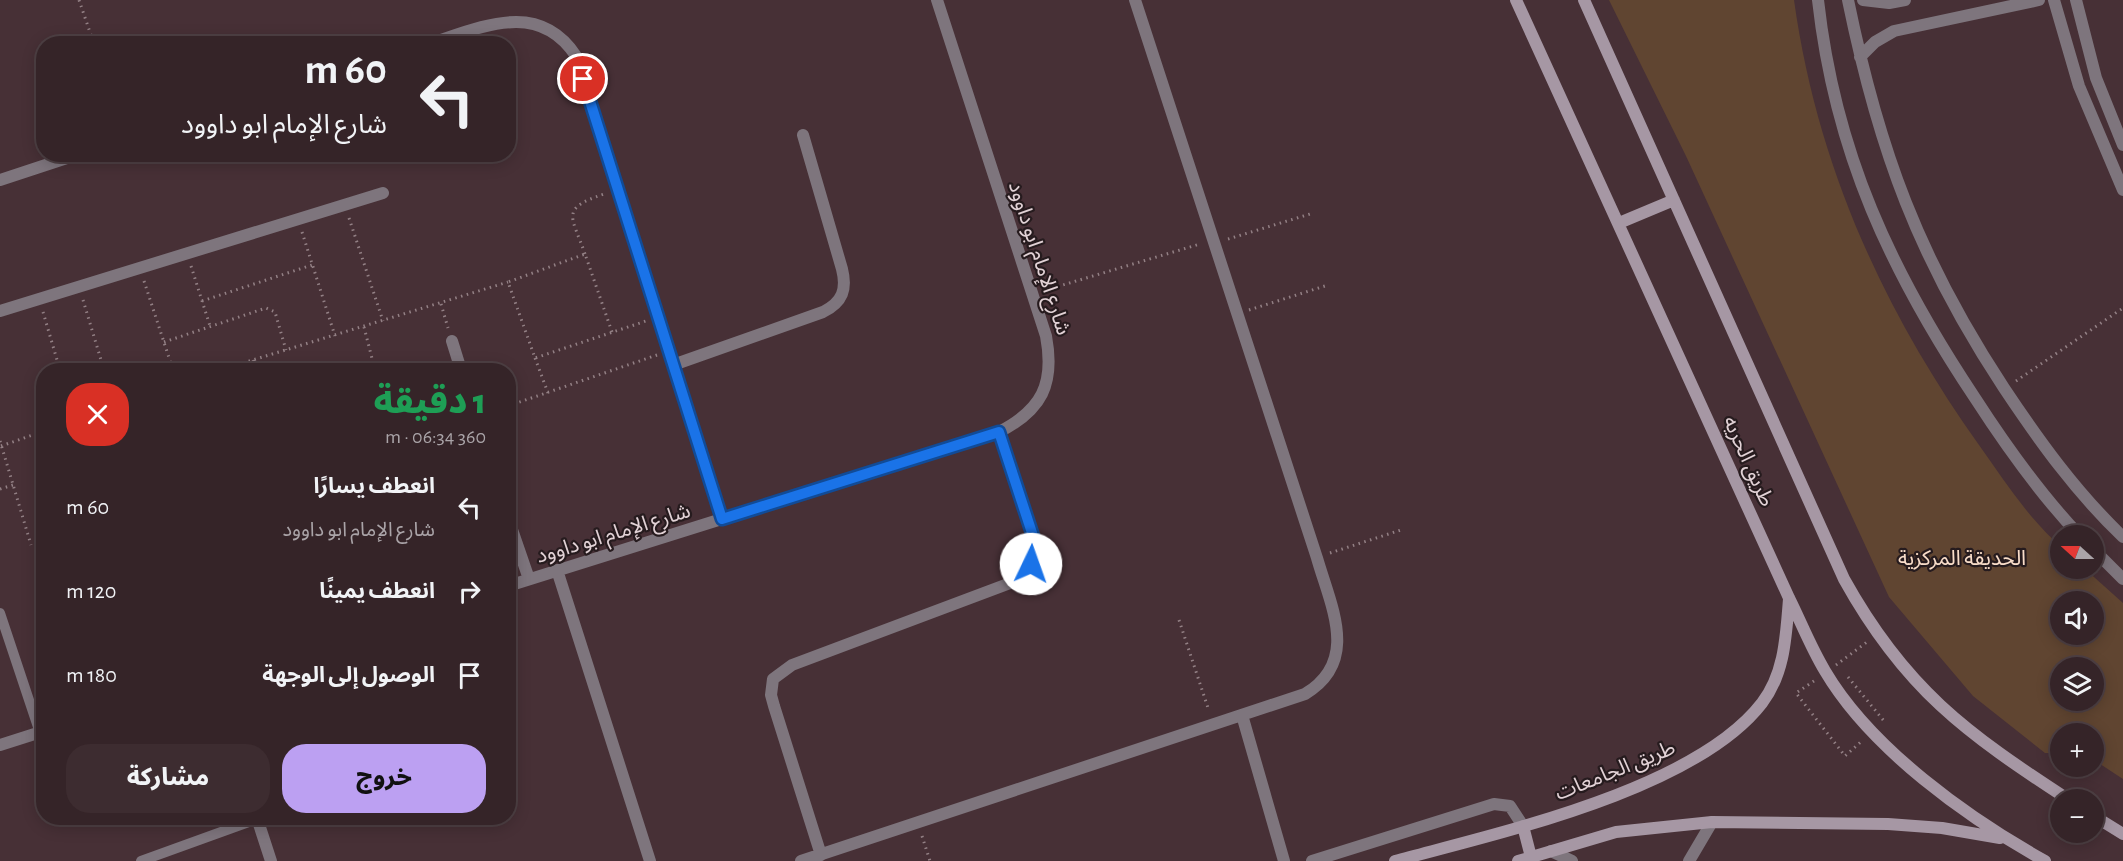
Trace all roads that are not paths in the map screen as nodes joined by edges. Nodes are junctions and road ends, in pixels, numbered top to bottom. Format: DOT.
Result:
graph roads {
  1 [pos="937,0"];
  2 [pos="1135,0"];
  3 [pos="1516,0"];
  4 [pos="1584,0"];
  5 [pos="1818,0"];
  6 [pos="1848,0"];
  7 [pos="1863,0"];
  8 [pos="1905,0"];
  9 [pos="2039,0"];
  10 [pos="2055,0"];
  11 [pos="2076,0"];
  12 [pos="456,36"];
  13 [pos="1860,57"];
  14 [pos="803,135"];
  15 [pos="2123,145"];
  16 [pos="55,162"];
  17 [pos="0,180"];
  18 [pos="2123,190"];
  19 [pos="383,193"];
  20 [pos="1674,200"];
  21 [pos="1619,223"];
  22 [pos="0,311"];
  23 [pos="452,341"];
  24 [pos="459,363"];
  25 [pos="673,365"];
  26 [pos="999,432"];
  27 [pos="722,519"];
  28 [pos="2071,525"];
  29 [pos="2123,537"];
  30 [pos="516,541"];
  31 [pos="2104,560"];
  32 [pos="556,570"];
  33 [pos="529,579"];
  34 [pos="2123,579"];
  35 [pos="516,583"];
  36 [pos="1789,598"];
  37 [pos="0,613"];
  38 [pos="36,715"];
  39 [pos="1242,715"];
  40 [pos="36,734"];
  41 [pos="0,745"];
  42 [pos="2053,789"];
  43 [pos="1712,822"];
  44 [pos="2104,822"];
  45 [pos="238,825"];
  46 [pos="259,825"];
  47 [pos="1523,826"];
  48 [pos="2123,834"];
  49 [pos="2005,839"];
  50 [pos="1551,851"];
  51 [pos="820,855"];
  52 [pos="1525,859"];
  53 [pos="141,861"];
  54 [pos="271,861"];
  55 [pos="650,861"];
  56 [pos="801,861"];
  57 [pos="1284,861"];
  58 [pos="1312,861"];
  59 [pos="1395,861"];
  60 [pos="1572,861"];
  61 [pos="1689,861"];
  62 [pos="2045,861"];
  1 -- 26 [label="street, شارع الإمام ابو داوود"];
  2 -- 39 [label="street"];
  3 -- 21 [label="main road, طريق الحريه"];
  4 -- 20 [label="main road, طريق الحريه"];
  5 -- 28 [label="street"];
  6 -- 13 [label="street"];
  7 -- 8 [label="street"];
  9 -- 13 [label="street"];
  10 -- 18 [label="street"];
  11 -- 15 [label="street"];
  12 -- 25 [label="street"];
  13 -- 29 [label="street"];
  14 -- 25 [label="street"];
  16 -- 17 [label="street"];
  19 -- 22 [label="street"];
  20 -- 21 [label="main road"];
  20 -- 42 [label="main road, طريق الحريه"];
  21 -- 36 [label="main road, طريق الحريه"];
  23 -- 24 [label="street"];
  25 -- 27 [label="street"];
  26 -- 27 [label="street, شارع الإمام ابو داوود"];
  26 -- 51 [label="street"];
  27 -- 32 [label="street, شارع الإمام ابو داوود"];
  30 -- 33 [label="street"];
  31 -- 34 [label="street"];
  32 -- 33 [label="street, شارع الإمام ابو داوود"];
  32 -- 55 [label="street"];
  33 -- 35 [label="street, شارع الإمام ابو داوود"];
  36 -- 47 [label="main road, طريق الجامعات"];
  36 -- 49 [label="main road, طريق الحريه"];
  37 -- 38 [label="lane"];
  39 -- 51 [label="street"];
  39 -- 57 [label="street"];
  40 -- 41 [label="street"];
  43 -- 49 [label="main road"];
  43 -- 50 [label="main road"];
  43 -- 61 [label="street"];
  44 -- 48 [label="main road"];
  45 -- 53 [label="lane"];
  46 -- 54 [label="street"];
  47 -- 52 [label="main road"];
  47 -- 58 [label="street"];
  47 -- 59 [label="main road, طريق الجامعات"];
  49 -- 62 [label="main road, طريق الحريه"];
  50 -- 52 [label="main road"];
  50 -- 60 [label="street"];
  51 -- 56 [label="street"];
}
